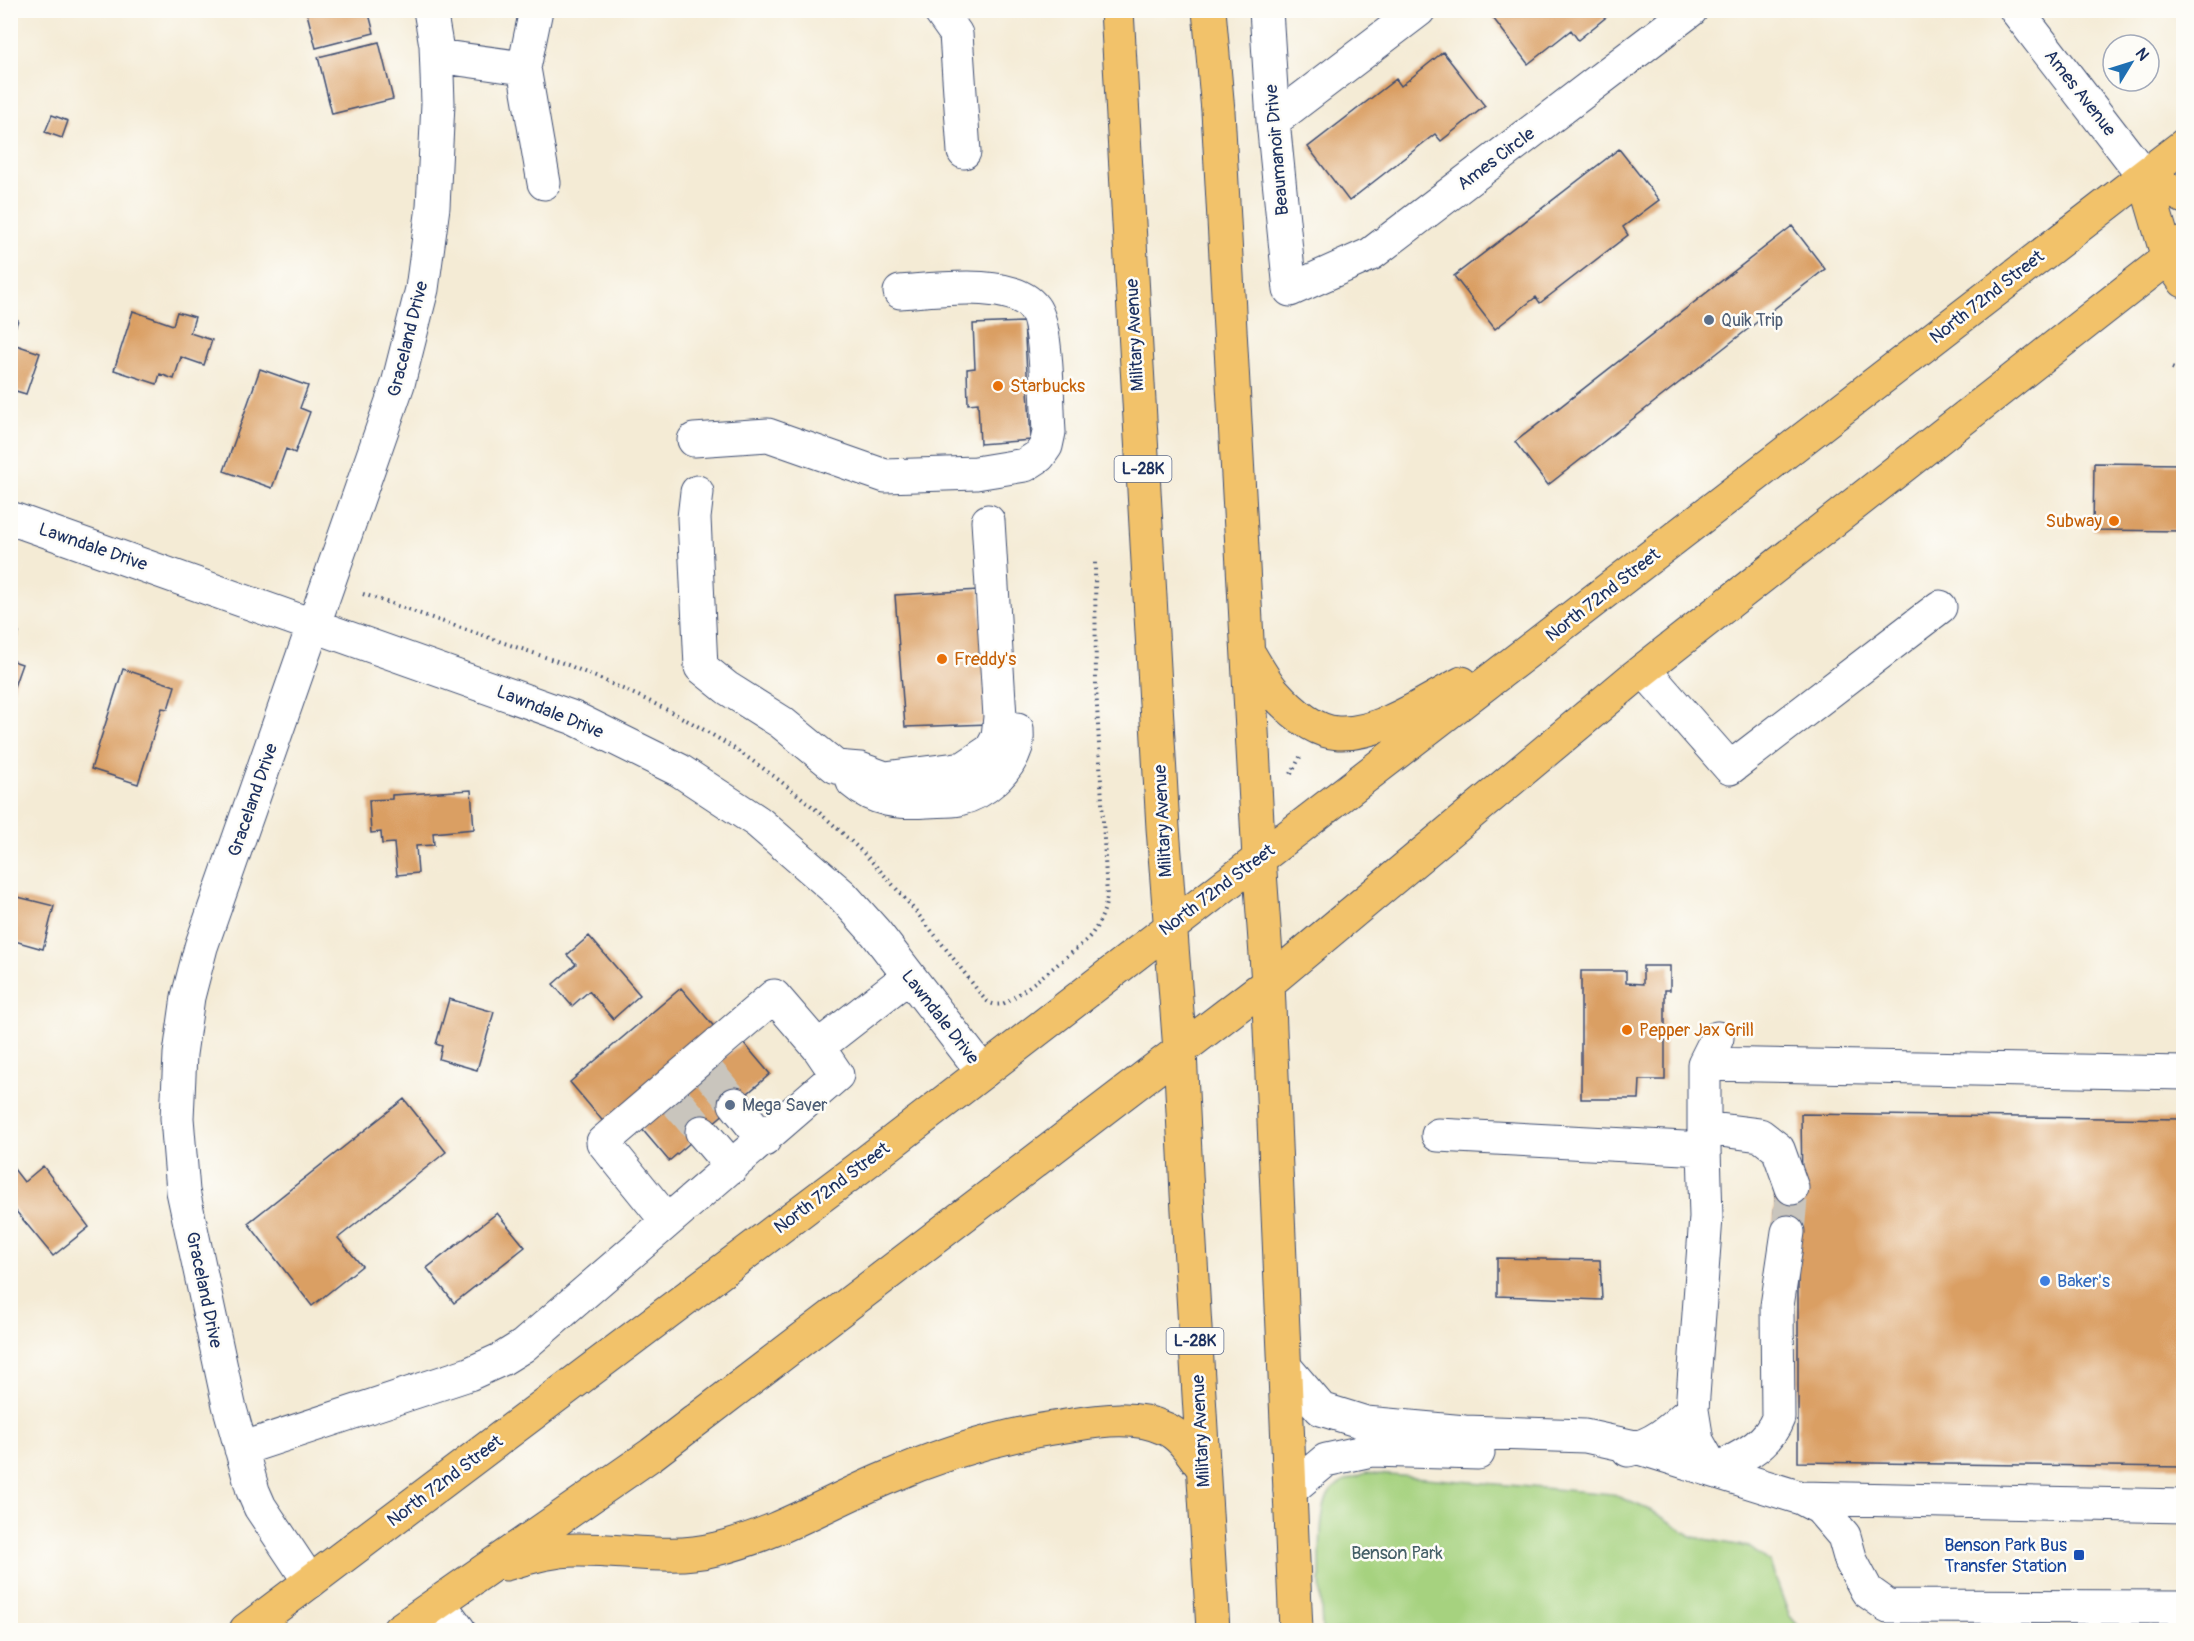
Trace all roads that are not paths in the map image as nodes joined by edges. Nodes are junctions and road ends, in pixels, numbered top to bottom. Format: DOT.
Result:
graph roads {
  1 [pos="430,10"];
  2 [pos="536,10"];
  3 [pos="939,10"];
  4 [pos="1117,10"];
  5 [pos="1209,10"];
  6 [pos="1266,10"];
  7 [pos="1419,10"];
  8 [pos="1691,10"];
  9 [pos="2016,10"];
  10 [pos="437,56"];
  11 [pos="524,68"];
  12 [pos="1273,121"];
  13 [pos="2184,145"];
  14 [pos="964,152"];
  15 [pos="2144,176"];
  16 [pos="544,183"];
  17 [pos="2184,197"];
  18 [pos="2178,261"];
  19 [pos="1290,290"];
  20 [pos="900,292"];
  21 [pos="694,440"];
  22 [pos="697,492"];
  23 [pos="10,518"];
  24 [pos="997,526"];
  25 [pos="1940,607"];
  26 [pos="315,625"];
  27 [pos="1543,641"];
  28 [pos="1248,652"];
  29 [pos="1644,670"];
  30 [pos="1259,858"];
  31 [pos="1169,927"];
  32 [pos="909,976"];
  33 [pos="1268,983"];
  34 [pos="818,1047"];
  35 [pos="1180,1051"];
  36 [pos="983,1072"];
  37 [pos="2184,1073"];
  38 [pos="735,1104"];
  39 [pos="702,1132"];
  40 [pos="1438,1135"];
  41 [pos="1704,1138"];
  42 [pos="764,1140"];
  43 [pos="732,1167"];
  44 [pos="1792,1188"];
  45 [pos="667,1221"];
  46 [pos="1788,1232"];
  47 [pos="1285,1367"];
  48 [pos="1692,1410"];
  49 [pos="1640,1448"];
  50 [pos="241,1449"];
  51 [pos="1203,1468"];
  52 [pos="1714,1471"];
  53 [pos="1290,1490"];
  54 [pos="1801,1498"];
  55 [pos="2184,1506"];
  56 [pos="488,1568"];
  57 [pos="310,1582"];
  58 [pos="439,1603"];
  59 [pos="2184,1607"];
  60 [pos="246,1630"];
  61 [pos="399,1630"];
  62 [pos="459,1630"];
  63 [pos="1213,1630"];
  64 [pos="1296,1630"];
  1 -- 10 [label="street, Graceland Drive"];
  2 -- 11 [label="street"];
  3 -- 14 [label="street"];
  4 -- 31 [label="main road, Military Avenue / L-28K"];
  5 -- 28 [label="main road"];
  6 -- 12 [label="street, Beaumanoir Drive"];
  7 -- 12 [label="street"];
  8 -- 19 [label="street, Ames Circle"];
  9 -- 15 [label="street, Ames Avenue"];
  10 -- 11 [label="street"];
  10 -- 26 [label="street, Graceland Drive"];
  11 -- 16 [label="street"];
  12 -- 19 [label="street, Beaumanoir Drive"];
  13 -- 15 [label="main road, North 72nd Street"];
  15 -- 17 [label="main road, Ames Avenue"];
  15 -- 18 [label="main road, Ames Avenue"];
  15 -- 27 [label="main road, North 72nd Street"];
  18 -- 29 [label="main road"];
  20 -- 21 [label="street"];
  22 -- 24 [label="street"];
  23 -- 26 [label="street, Lawndale Drive"];
  25 -- 29 [label="street"];
  26 -- 32 [label="street, Lawndale Drive"];
  26 -- 50 [label="street, Graceland Drive"];
  27 -- 28 [label="main road"];
  27 -- 30 [label="main road, North 72nd Street"];
  28 -- 30 [label="main road"];
  29 -- 33 [label="main road"];
  30 -- 31 [label="main road, North 72nd Street"];
  30 -- 33 [label="main road"];
  31 -- 35 [label="main road, Military Avenue / L-28K"];
  31 -- 36 [label="main road, North 72nd Street"];
  32 -- 34 [label="street"];
  32 -- 36 [label="street, Lawndale Drive"];
  33 -- 35 [label="main road"];
  33 -- 47 [label="main road"];
  34 -- 42 [label="street"];
  34 -- 45 [label="street"];
  35 -- 51 [label="main road, Military Avenue / L-28K"];
  35 -- 56 [label="main road"];
  36 -- 57 [label="main road, North 72nd Street"];
  37 -- 41 [label="street"];
  38 -- 42 [label="street"];
  39 -- 43 [label="street"];
  40 -- 41 [label="street"];
  41 -- 44 [label="street"];
  41 -- 48 [label="street"];
  42 -- 43 [label="street"];
  43 -- 45 [label="street"];
  45 -- 50 [label="street"];
  46 -- 52 [label="street"];
  47 -- 49 [label="street"];
  47 -- 53 [label="main road"];
  48 -- 49 [label="street"];
  48 -- 52 [label="street"];
  49 -- 52 [label="street"];
  49 -- 53 [label="street"];
  50 -- 57 [label="street, Graceland Drive"];
  51 -- 56 [label="main road"];
  51 -- 63 [label="main road, Military Avenue / L-28K"];
  52 -- 54 [label="street"];
  53 -- 64 [label="main road"];
  54 -- 55 [label="street"];
  54 -- 59 [label="street"];
  56 -- 58 [label="main road"];
  57 -- 60 [label="main road, North 72nd Street"];
  58 -- 61 [label="main road"];
  58 -- 62 [label="street"];
}
